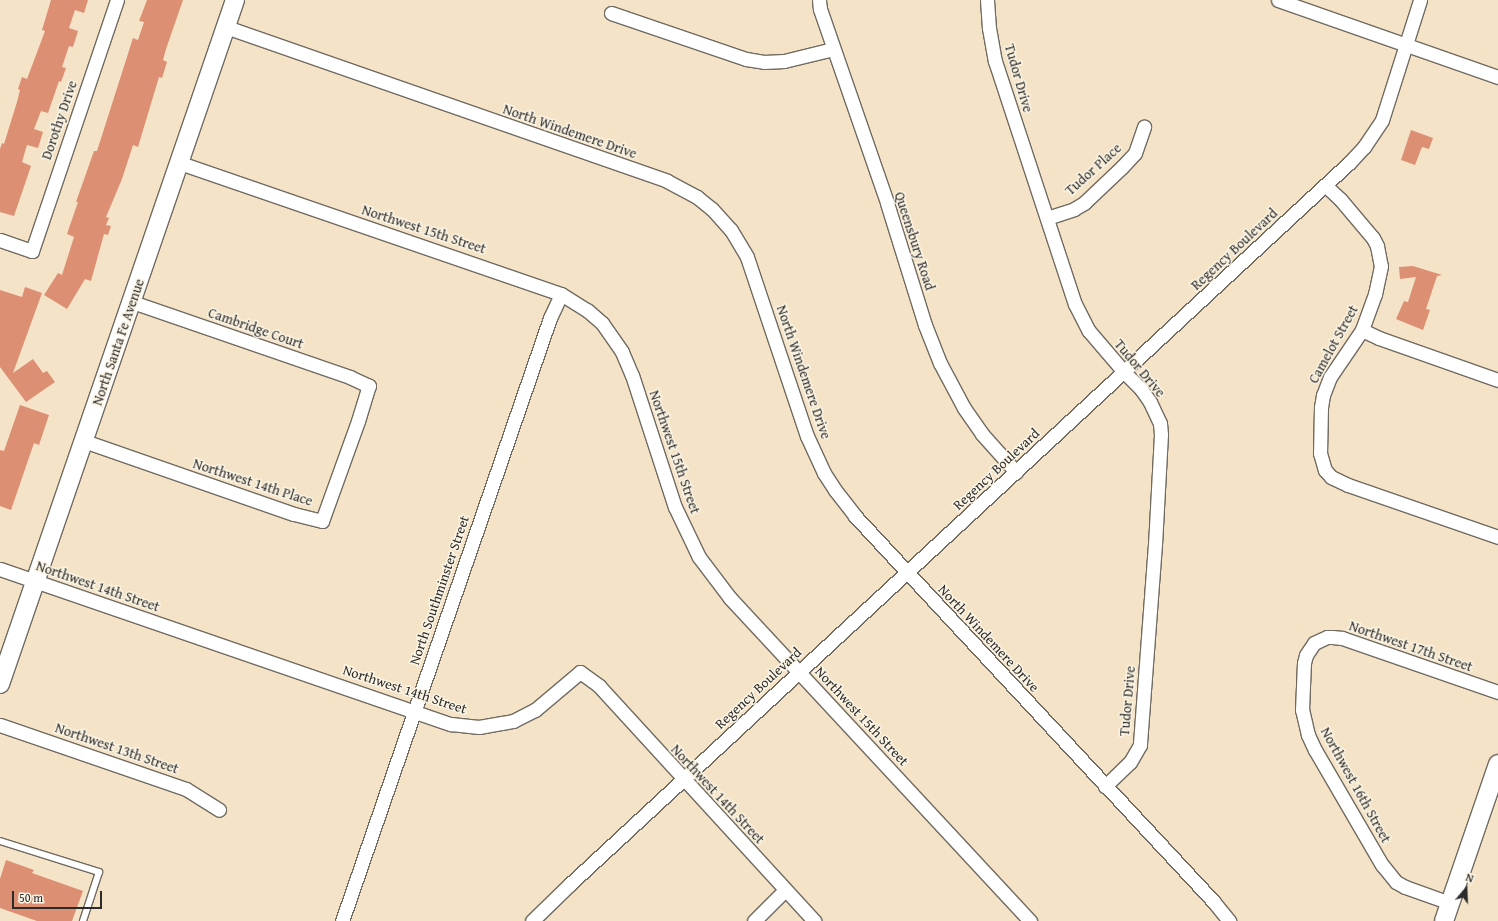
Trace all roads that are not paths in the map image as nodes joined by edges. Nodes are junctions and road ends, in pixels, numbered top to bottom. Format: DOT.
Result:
graph roads {
  1 [pos="117,0"];
  2 [pos="235,0"];
  3 [pos="819,0"];
  4 [pos="987,0"];
  5 [pos="1278,0"];
  6 [pos="1420,0"];
  7 [pos="611,13"];
  8 [pos="226,27"];
  9 [pos="1405,44"];
  10 [pos="834,49"];
  11 [pos="1498,77"];
  12 [pos="1144,127"];
  13 [pos="180,163"];
  14 [pos="1326,186"];
  15 [pos="1047,218"];
  16 [pos="0,240"];
  17 [pos="561,294"];
  18 [pos="132,302"];
  19 [pos="1362,330"];
  20 [pos="1124,372"];
  21 [pos="1498,380"];
  22 [pos="369,386"];
  23 [pos="84,441"];
  24 [pos="1016,472"];
  25 [pos="1498,537"];
  26 [pos="0,569"];
  27 [pos="907,573"];
  28 [pos="35,582"];
  29 [pos="1314,643"];
  30 [pos="799,671"];
  31 [pos="0,684"];
  32 [pos="1498,692"];
  33 [pos="415,711"];
  34 [pos="0,725"];
  35 [pos="1498,764"];
  36 [pos="683,779"];
  37 [pos="1106,786"];
  38 [pos="219,810"];
  39 [pos="0,840"];
  40 [pos="785,890"];
  41 [pos="1450,903"];
  42 [pos="83,921"];
  43 [pos="342,921"];
  44 [pos="532,921"];
  45 [pos="754,921"];
  46 [pos="814,921"];
  47 [pos="1030,921"];
  48 [pos="1229,921"];
  49 [pos="1444,921"];
  1 -- 16 [label="street, Dorothy Drive"];
  2 -- 8 [label="main road, North Santa Fe Avenue"];
  3 -- 10 [label="street, Queensbury Road"];
  4 -- 15 [label="street, Tudor Drive"];
  5 -- 9 [label="street"];
  6 -- 9 [label="street, Regency Boulevard"];
  7 -- 10 [label="street"];
  8 -- 13 [label="main road, North Santa Fe Avenue"];
  8 -- 27 [label="street, North Windemere Drive"];
  9 -- 11 [label="street"];
  9 -- 14 [label="street, Regency Boulevard"];
  10 -- 24 [label="street, Queensbury Road"];
  12 -- 15 [label="street, Tudor Place"];
  13 -- 17 [label="street, Northwest 15th Street"];
  13 -- 18 [label="main road, North Santa Fe Avenue"];
  14 -- 19 [label="street, Camelot Street"];
  14 -- 20 [label="street, Regency Boulevard"];
  15 -- 20 [label="street, Tudor Drive"];
  17 -- 30 [label="street, Northwest 15th Street"];
  17 -- 33 [label="street, North Southminster Street"];
  18 -- 22 [label="street, Cambridge Court"];
  18 -- 23 [label="main road, North Santa Fe Avenue"];
  19 -- 21 [label="street"];
  19 -- 25 [label="street, Camelot Street"];
  20 -- 24 [label="street, Regency Boulevard"];
  20 -- 37 [label="street, Tudor Drive"];
  22 -- 23 [label="street, Northwest 14th Place"];
  23 -- 28 [label="main road, North Santa Fe Avenue"];
  24 -- 27 [label="street, Regency Boulevard"];
  26 -- 28 [label="street, Northwest 14th Street"];
  27 -- 30 [label="street, Regency Boulevard"];
  27 -- 37 [label="street, North Windemere Drive"];
  28 -- 31 [label="main road, North Santa Fe Avenue"];
  28 -- 33 [label="street, Northwest 14th Street"];
  29 -- 32 [label="street, Northwest 17th Street"];
  29 -- 41 [label="street, Northwest 16th Street"];
  30 -- 36 [label="street, Regency Boulevard"];
  30 -- 47 [label="street, Northwest 15th Street"];
  33 -- 36 [label="street, Northwest 14th Street"];
  33 -- 43 [label="street, North Southminster Street"];
  34 -- 38 [label="street, Northwest 13th Street"];
  35 -- 41 [label="main road"];
  36 -- 40 [label="street, Northwest 14th Street"];
  36 -- 44 [label="street, Regency Boulevard"];
  37 -- 48 [label="street, North Windemere Drive"];
  39 -- 42 [label="lane"];
  40 -- 45 [label="street"];
  40 -- 46 [label="street, Northwest 14th Street"];
  41 -- 49 [label="main road"];
}
